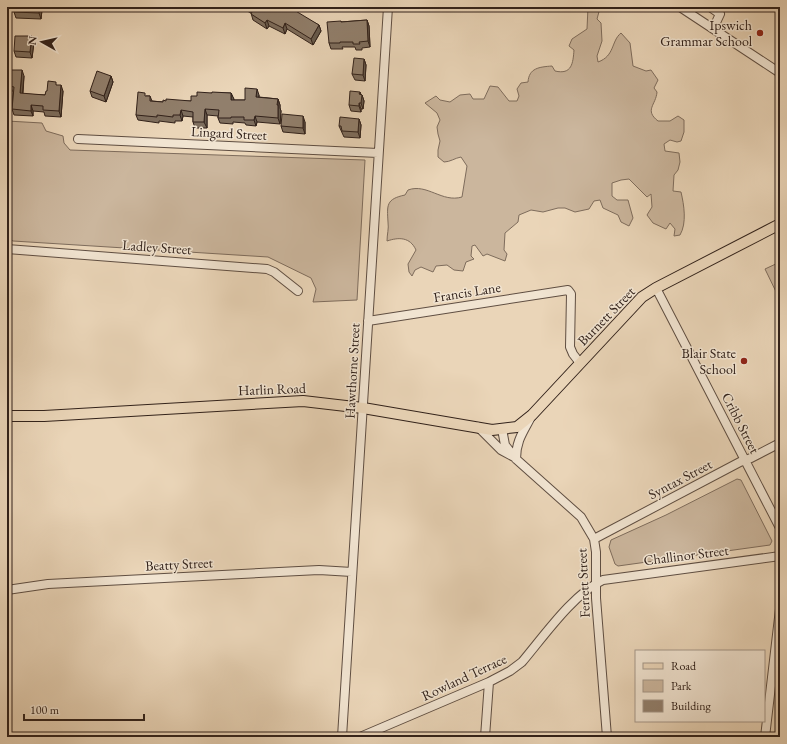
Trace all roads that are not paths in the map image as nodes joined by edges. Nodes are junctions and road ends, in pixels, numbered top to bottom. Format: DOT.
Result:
graph roads {
  1 [pos="339,7"];
  2 [pos="349,7"];
  3 [pos="388,7"];
  4 [pos="680,7"];
  5 [pos="710,7"];
  6 [pos="713,29"];
  7 [pos="780,73"];
  8 [pos="78,139"];
  9 [pos="378,153"];
  10 [pos="780,224"];
  11 [pos="7,249"];
  12 [pos="656,288"];
  13 [pos="298,291"];
  14 [pos="368,321"];
  15 [pos="580,363"];
  16 [pos="363,408"];
  17 [pos="532,415"];
  18 [pos="7,416"];
  19 [pos="44,416"];
  20 [pos="7,422"];
  21 [pos="478,427"];
  22 [pos="502,429"];
  23 [pos="780,443"];
  24 [pos="516,459"];
  25 [pos="745,460"];
  26 [pos="780,528"];
  27 [pos="594,539"];
  28 [pos="780,556"];
  29 [pos="352,572"];
  30 [pos="596,583"];
  31 [pos="7,590"];
  32 [pos="780,609"];
  33 [pos="489,682"];
  34 [pos="342,737"];
  35 [pos="360,737"];
  36 [pos="485,737"];
  37 [pos="607,737"];
  38 [pos="765,737"];
  1 -- 2 [label="street"];
  3 -- 9 [label="street, Hawthorne Street"];
  4 -- 6 [label="street"];
  5 -- 6 [label="street"];
  6 -- 7 [label="street"];
  8 -- 9 [label="street, Lingard Street"];
  9 -- 14 [label="street, Hawthorne Street"];
  10 -- 12 [label="main road, Burnett Street"];
  11 -- 13 [label="street, Ladley Street"];
  12 -- 15 [label="main road, Burnett Street"];
  12 -- 25 [label="street, Cribb Street"];
  14 -- 15 [label="street, Francis Lane"];
  14 -- 16 [label="street, Hawthorne Street"];
  15 -- 17 [label="main road, Burnett Street"];
  16 -- 19 [label="main road, Harlin Road"];
  16 -- 21 [label="main road, Harlin Road"];
  16 -- 29 [label="street, Hawthorne Street"];
  17 -- 22 [label="main road, Harlin Road"];
  17 -- 24 [label="street"];
  18 -- 19 [label="main road, Harlin Road"];
  19 -- 20 [label="main road"];
  21 -- 22 [label="main road, Harlin Road"];
  21 -- 24 [label="street"];
  22 -- 24 [label="street, Ferrett Street"];
  23 -- 25 [label="street, Syntax Street"];
  24 -- 27 [label="street, Ferrett Street"];
  25 -- 26 [label="street, Cribb Street"];
  25 -- 27 [label="street, Syntax Street"];
  27 -- 30 [label="street, Ferrett Street"];
  28 -- 30 [label="street, Challinor Street"];
  29 -- 31 [label="street, Beatty Street"];
  29 -- 34 [label="street, Hawthorne Street"];
  30 -- 33 [label="street, Rowland Terrace"];
  30 -- 37 [label="street, Ferrett Street"];
  32 -- 38 [label="street"];
  33 -- 35 [label="street, Rowland Terrace"];
  33 -- 36 [label="street"];
}
